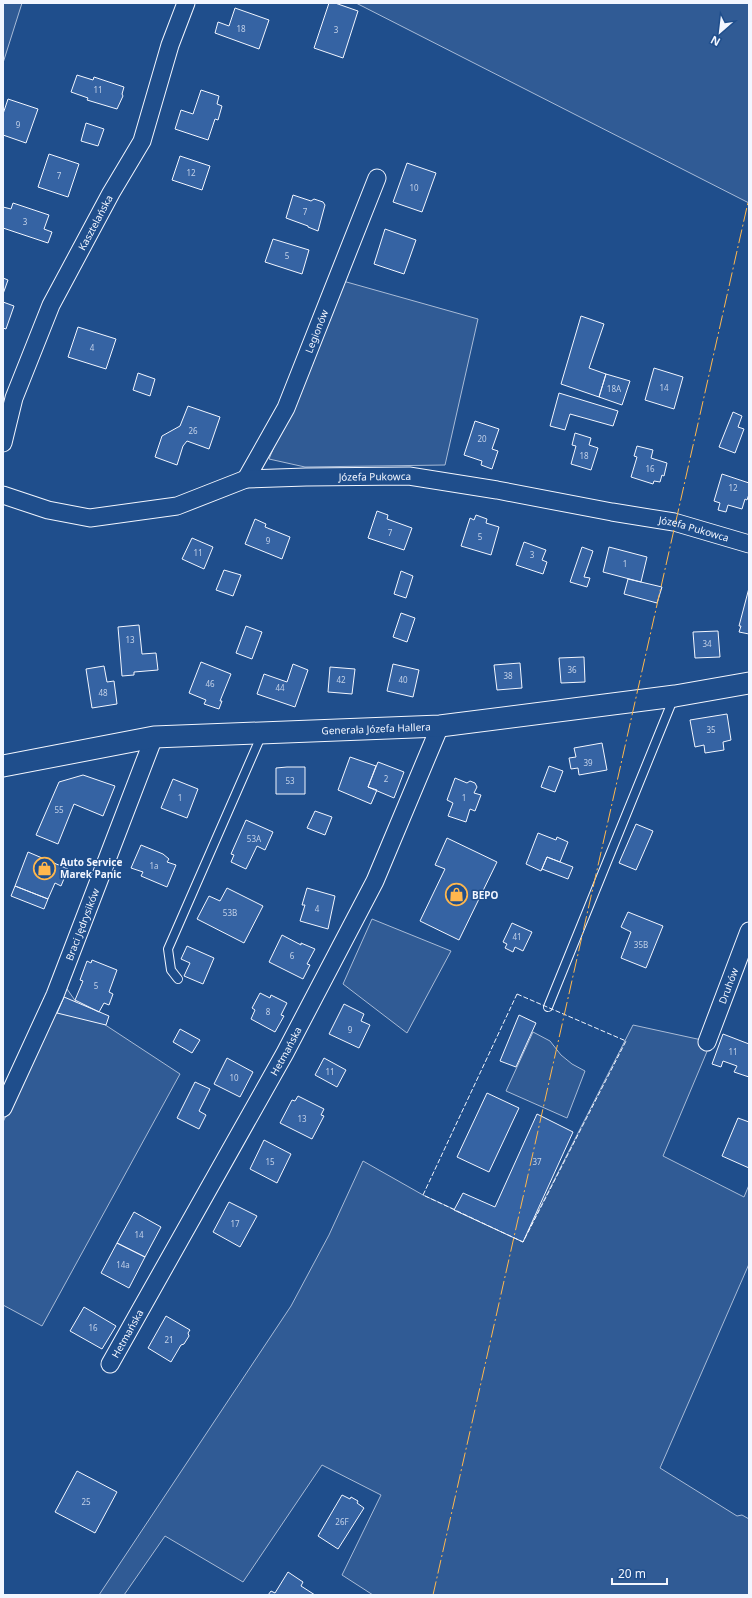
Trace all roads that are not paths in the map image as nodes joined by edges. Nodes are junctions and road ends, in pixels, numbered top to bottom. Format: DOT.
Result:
graph roads {
  1 [pos="186,3"];
  2 [pos="376,178"];
  3 [pos="3,443"];
  4 [pos="246,480"];
  5 [pos="3,495"];
  6 [pos="749,544"];
  7 [pos="749,683"];
  8 [pos="675,696"];
  9 [pos="440,726"];
  10 [pos="263,733"];
  11 [pos="154,737"];
  12 [pos="3,766"];
  13 [pos="749,931"];
  14 [pos="178,979"];
  15 [pos="548,1007"];
  16 [pos="707,1042"];
  17 [pos="3,1108"];
  18 [pos="110,1364"];
  1 -- 3 [label="street, Kasztelańska"];
  2 -- 4 [label="street, Legionów"];
  4 -- 5 [label="street, Józefa Pukowca"];
  4 -- 6 [label="street, Józefa Pukowca"];
  7 -- 8 [label="street, Generała Józefa Hallera"];
  8 -- 9 [label="street, Generała Józefa Hallera"];
  8 -- 15 [label="lane"];
  9 -- 10 [label="street, Generała Józefa Hallera"];
  9 -- 18 [label="street, Hetmańska"];
  10 -- 11 [label="street, Generała Józefa Hallera"];
  10 -- 14 [label="lane"];
  11 -- 12 [label="street, Generała Józefa Hallera"];
  11 -- 17 [label="street, Braci Jędrysików"];
  13 -- 16 [label="street, Druhów"];
}
